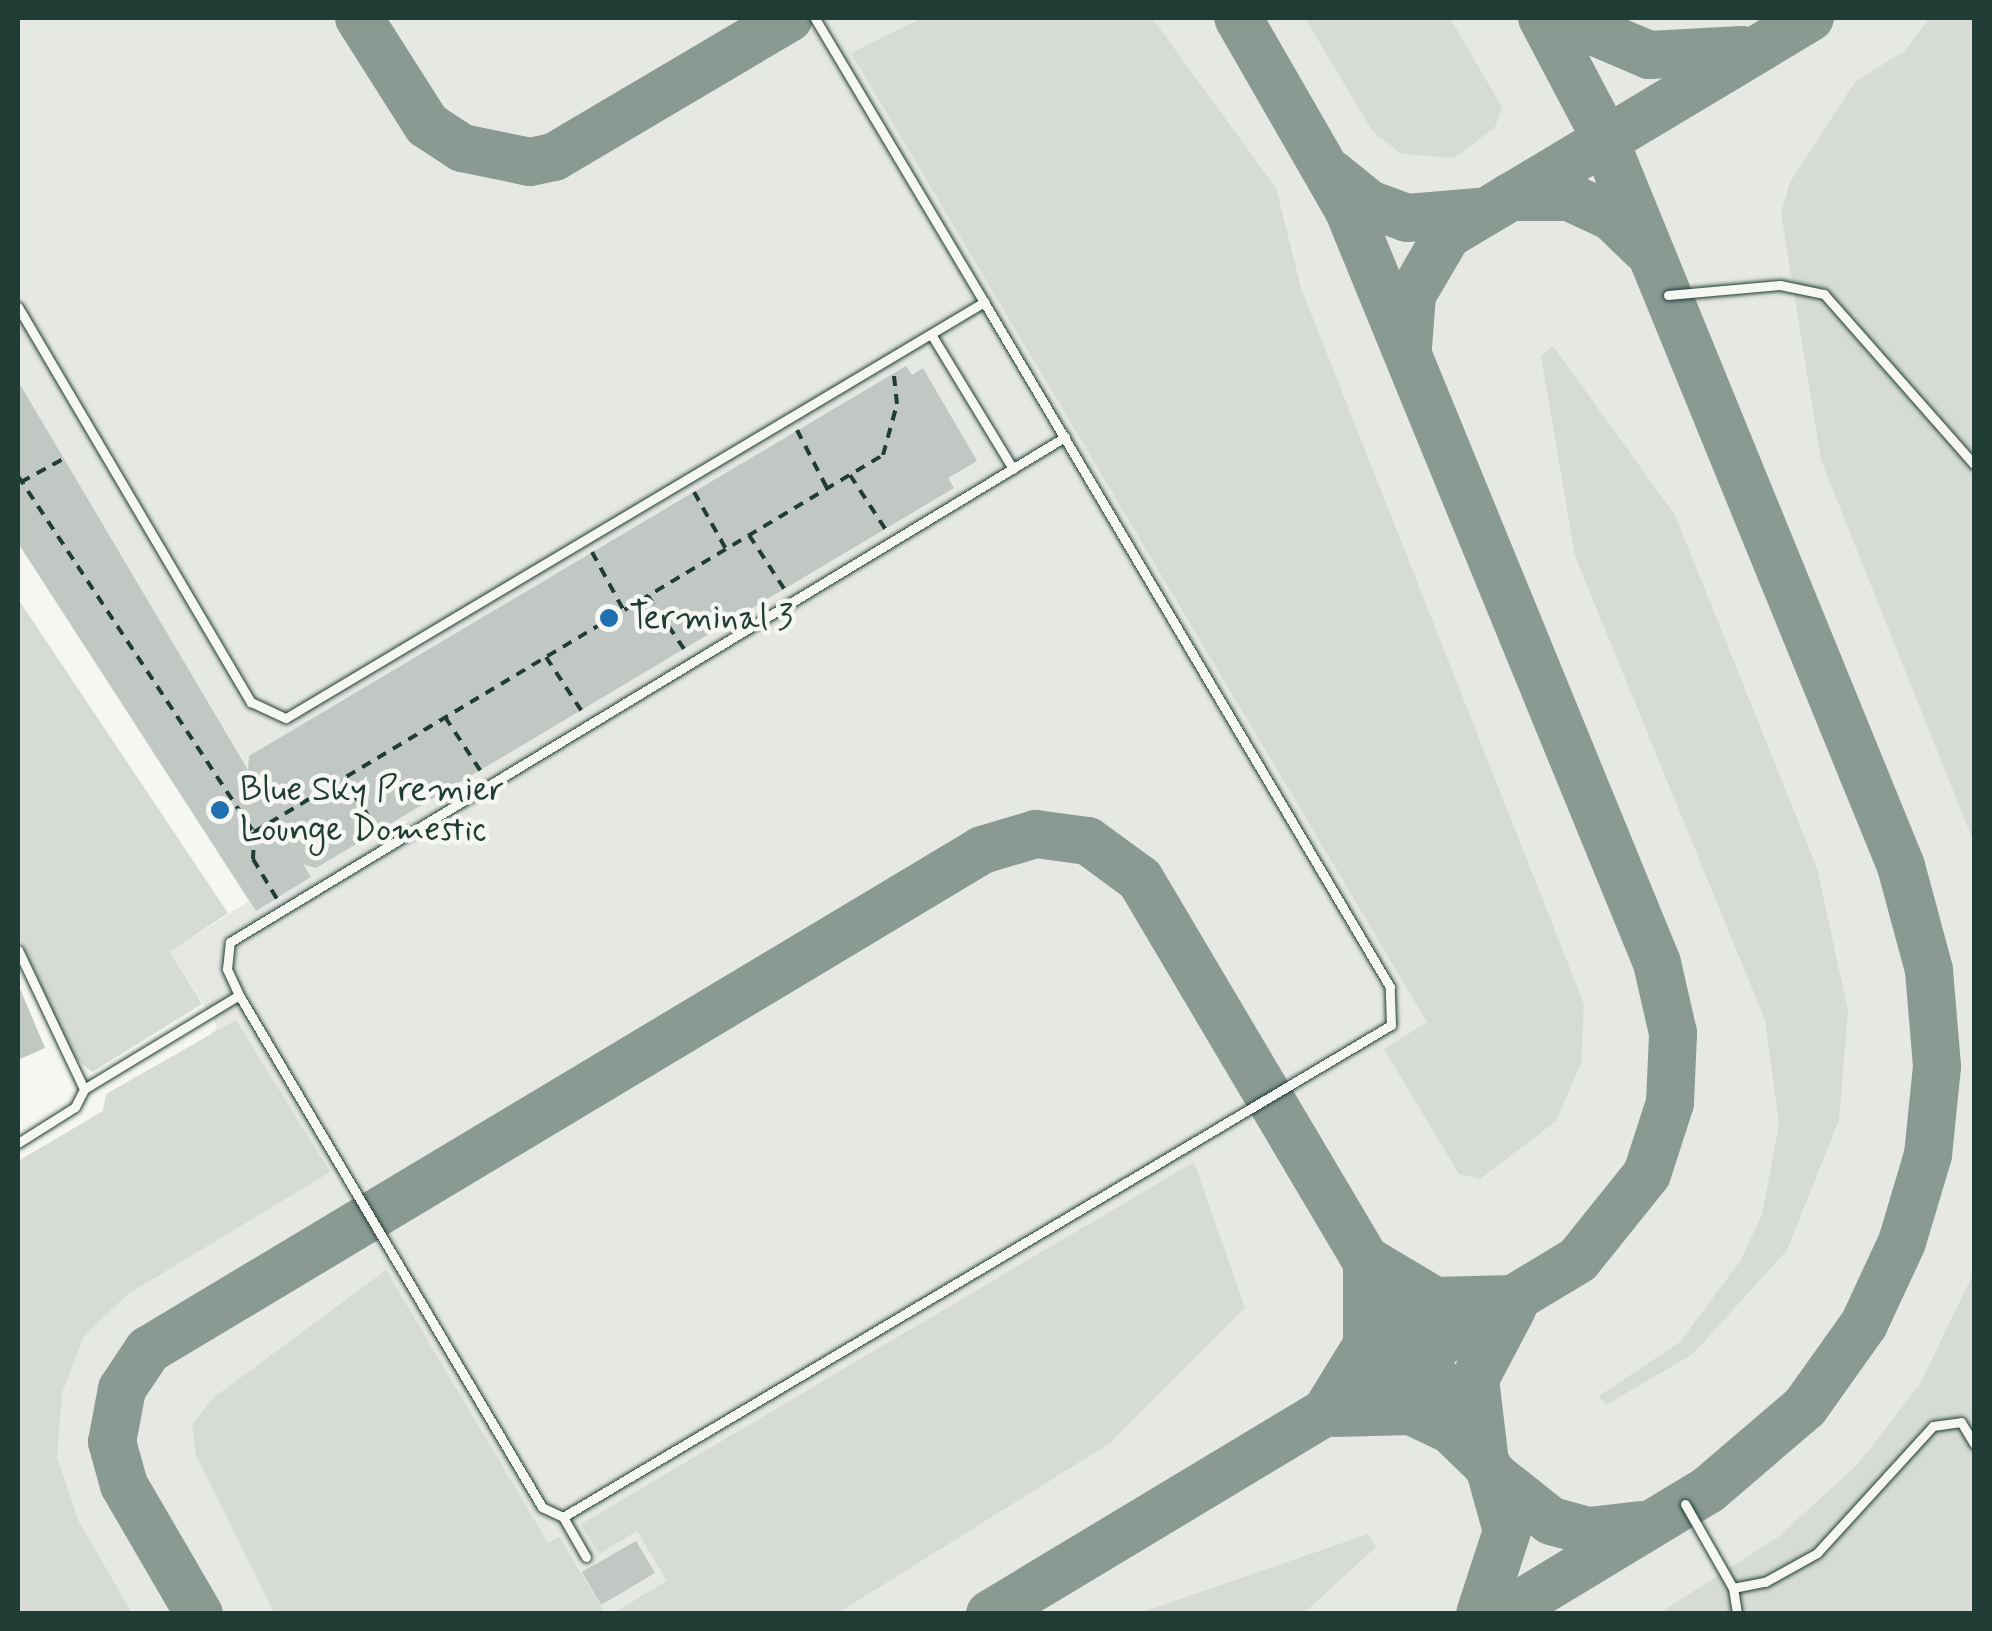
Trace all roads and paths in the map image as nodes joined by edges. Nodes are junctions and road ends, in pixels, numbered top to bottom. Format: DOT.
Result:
graph roads {
  1 [pos="815,18"];
  2 [pos="1668,294"];
  3 [pos="984,302"];
  4 [pos="18,307"];
  5 [pos="931,334"];
  6 [pos="894,373"];
  7 [pos="798,430"];
  8 [pos="1066,438"];
  9 [pos="883,456"];
  10 [pos="64,459"];
  11 [pos="1974,464"];
  12 [pos="1013,469"];
  13 [pos="850,475"];
  14 [pos="22,482"];
  15 [pos="828,488"];
  16 [pos="694,492"];
  17 [pos="886,530"];
  18 [pos="749,535"];
  19 [pos="726,549"];
  20 [pos="592,552"];
  21 [pos="785,590"];
  22 [pos="648,596"];
  23 [pos="624,610"];
  24 [pos="684,649"];
  25 [pos="546,657"];
  26 [pos="581,710"];
  27 [pos="445,717"];
  28 [pos="480,770"];
  29 [pos="342,778"];
  30 [pos="378,830"];
  31 [pos="254,832"];
  32 [pos="276,898"];
  33 [pos="18,950"];
  34 [pos="239,995"];
  35 [pos="84,1089"];
  36 [pos="18,1143"];
  37 [pos="1974,1444"];
  38 [pos="1685,1504"];
  39 [pos="563,1517"];
  40 [pos="586,1556"];
  41 [pos="1733,1588"];
  42 [pos="1736,1614"];
  1 -- 3 [label="lane"];
  2 -- 11 [label="lane"];
  3 -- 5 [label="lane"];
  3 -- 8 [label="lane"];
  4 -- 5 [label="lane"];
  5 -- 12 [label="lane"];
  6 -- 9 [label="path"];
  7 -- 15 [label="path"];
  8 -- 12 [label="lane"];
  8 -- 39 [label="lane"];
  10 -- 14 [label="path"];
  12 -- 34 [label="lane"];
  13 -- 17 [label="path"];
  16 -- 19 [label="path"];
  18 -- 21 [label="path"];
  20 -- 23 [label="path"];
  22 -- 24 [label="path"];
  25 -- 26 [label="path"];
  27 -- 28 [label="path"];
  29 -- 30 [label="path"];
  31 -- 32 [label="path"];
  33 -- 35 [label="lane"];
  34 -- 35 [label="lane"];
  34 -- 39 [label="lane"];
  35 -- 36 [label="lane"];
  37 -- 41 [label="lane"];
  38 -- 41 [label="lane"];
  39 -- 40 [label="lane"];
  41 -- 42 [label="lane"];
}
